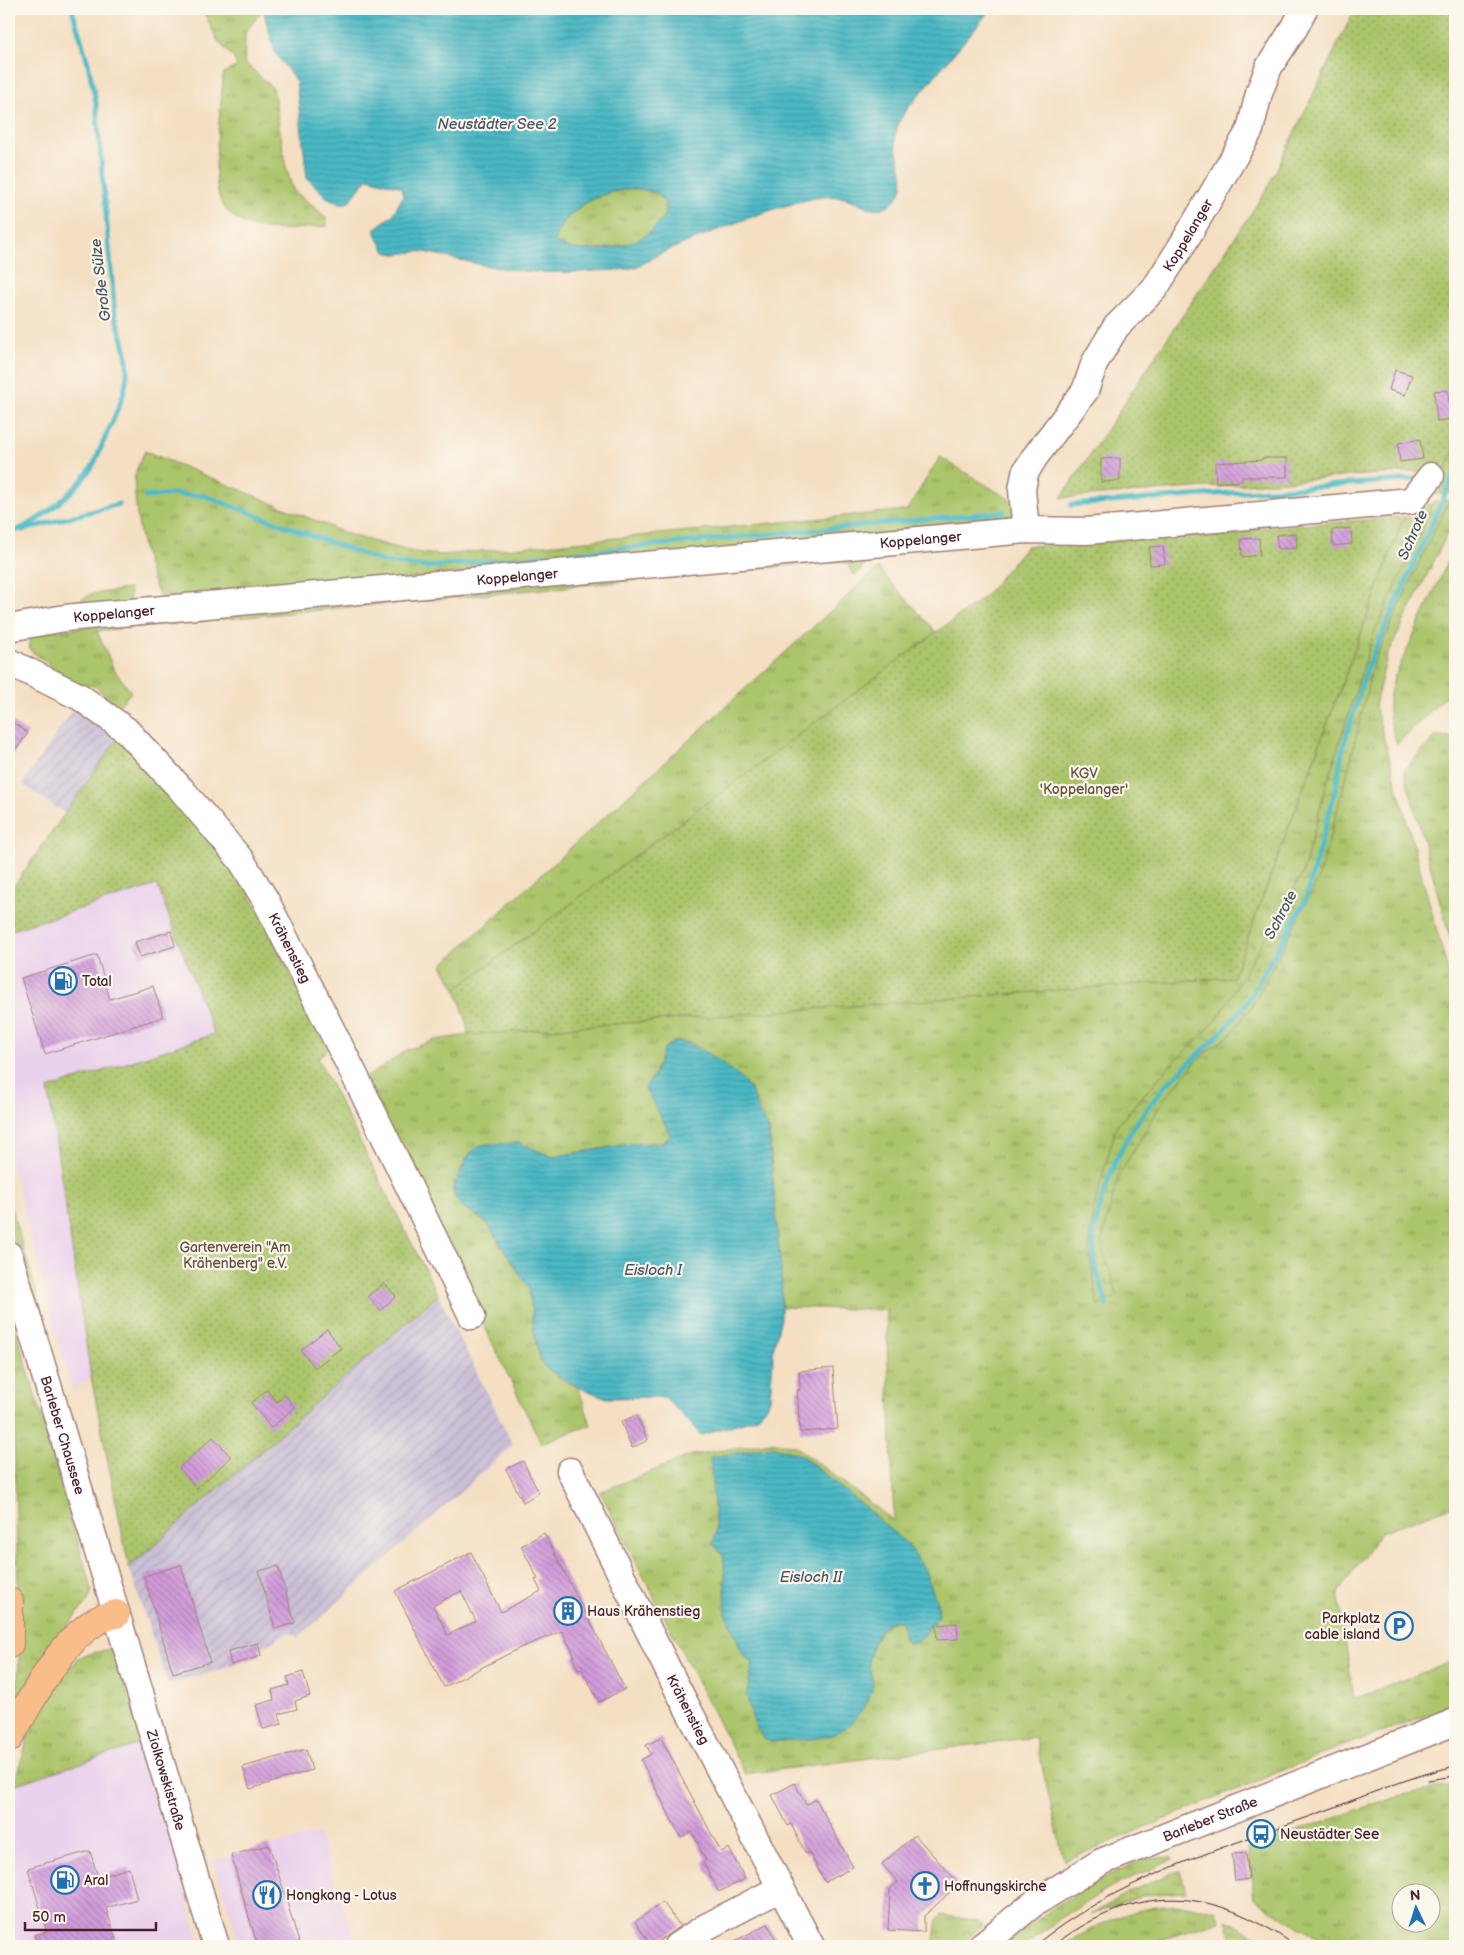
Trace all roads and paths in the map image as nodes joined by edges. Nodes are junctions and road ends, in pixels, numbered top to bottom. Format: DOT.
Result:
graph roads {
  1 [pos="1304,9"];
  2 [pos="1431,476"];
  3 [pos="1026,530"];
  4 [pos="9,628"];
  5 [pos="9,662"];
  6 [pos="9,1255"];
  7 [pos="472,1316"];
  8 [pos="570,1471"];
  9 [pos="9,1602"];
  10 [pos="116,1614"];
  11 [pos="9,1644"];
  12 [pos="1455,1722"];
  13 [pos="9,1738"];
  14 [pos="781,1888"];
  15 [pos="216,1946"];
  16 [pos="677,1946"];
  17 [pos="811,1946"];
  18 [pos="981,1946"];
  1 -- 3 [label="street, Koppelanger"];
  2 -- 3 [label="street, Koppelanger"];
  3 -- 4 [label="street, Koppelanger"];
  5 -- 7 [label="street, Krähenstieg"];
  6 -- 10 [label="street, Barleber Chaussee"];
  8 -- 14 [label="street, Krähenstieg"];
  9 -- 11 [label="highway"];
  10 -- 13 [label="highway"];
  10 -- 15 [label="street, Ziolkowskistraße"];
  12 -- 18 [label="street, Barleber Straße"];
  14 -- 16 [label="street"];
  14 -- 17 [label="street, Krähenstieg"];
}
